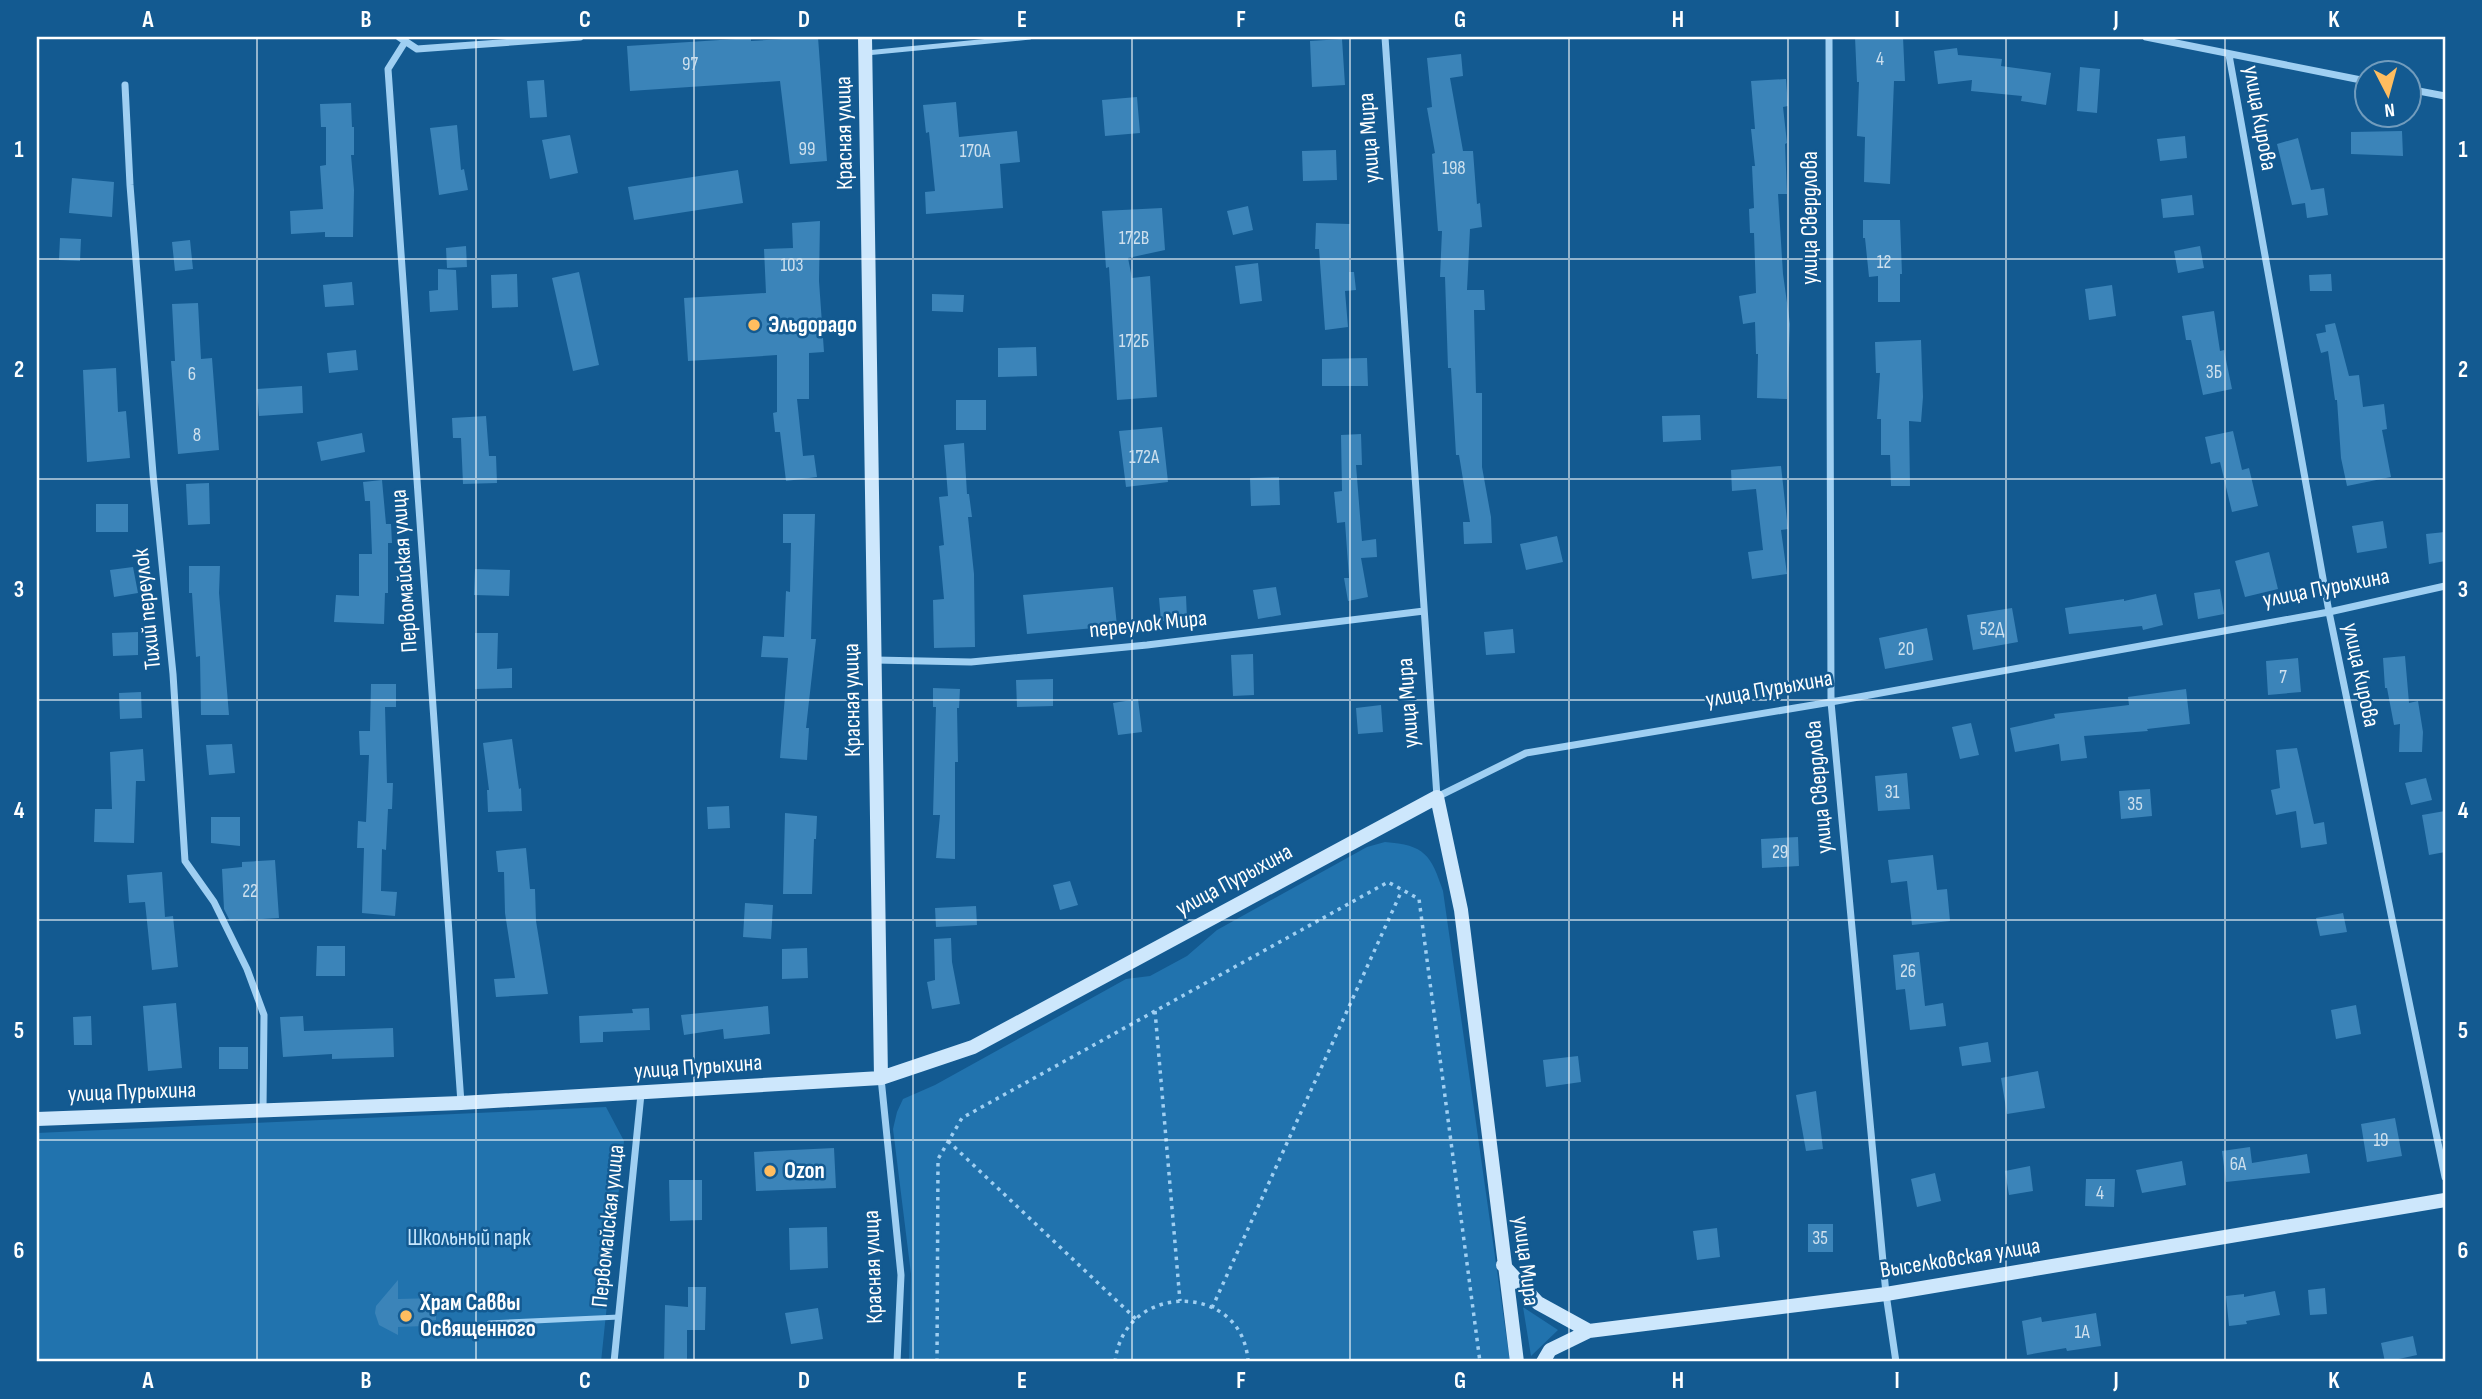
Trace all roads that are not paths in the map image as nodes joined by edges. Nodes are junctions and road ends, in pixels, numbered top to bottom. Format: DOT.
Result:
graph roads {
  1 [pos="580,37"];
  2 [pos="865,37"];
  3 [pos="1030,37"];
  4 [pos="1385,37"];
  5 [pos="1829,37"];
  6 [pos="2147,37"];
  7 [pos="402,39"];
  8 [pos="865,54"];
  9 [pos="2229,55"];
  10 [pos="2352,78"];
  11 [pos="125,85"];
  12 [pos="2422,92"];
  13 [pos="2445,96"];
  14 [pos="2445,586"];
  15 [pos="1424,611"];
  16 [pos="2329,612"];
  17 [pos="874,660"];
  18 [pos="1831,702"];
  19 [pos="1437,797"];
  20 [pos="881,1078"];
  21 [pos="641,1094"];
  22 [pos="461,1103"];
  23 [pos="263,1110"];
  24 [pos="37,1119"];
  25 [pos="2445,1177"];
  26 [pos="2445,1200"];
  27 [pos="1503,1265"];
  28 [pos="1886,1294"];
  29 [pos="619,1317"];
  30 [pos="489,1323"];
  31 [pos="1590,1331"];
  32 [pos="614,1362"];
  33 [pos="897,1362"];
  34 [pos="1517,1362"];
  35 [pos="1543,1362"];
  36 [pos="1896,1362"];
  1 -- 7 [label="street"];
  2 -- 8 [label="street, Красная улица"];
  3 -- 8 [label="lane"];
  4 -- 15 [label="street, улица Мира"];
  5 -- 18 [label="street, улица Свердлова"];
  6 -- 9 [label="street"];
  7 -- 22 [label="street, Первомайская улица"];
  8 -- 17 [label="street, Красная улица"];
  9 -- 10 [label="street"];
  9 -- 16 [label="street, улица Кирова"];
  11 -- 23 [label="street, Тихий переулок"];
  12 -- 13 [label="street"];
  14 -- 16 [label="street, улица Пурыхина"];
  15 -- 17 [label="street, переулок Мира"];
  15 -- 19 [label="street, улица Мира"];
  16 -- 18 [label="street, улица Пурыхина"];
  16 -- 25 [label="street, улица Кирова"];
  17 -- 20 [label="street, Красная улица"];
  18 -- 19 [label="street, улица Пурыхина"];
  18 -- 28 [label="street, улица Свердлова"];
  19 -- 20 [label="street, улица Пурыхина"];
  19 -- 27 [label="street, улица Мира"];
  20 -- 21 [label="street, улица Пурыхина"];
  20 -- 33 [label="street, Красная улица"];
  21 -- 22 [label="street, улица Пурыхина"];
  21 -- 29 [label="street, Первомайская улица"];
  22 -- 23 [label="street, улица Пурыхина"];
  23 -- 24 [label="street, улица Пурыхина"];
  26 -- 28 [label="street, Выселковская улица"];
  27 -- 31 [label="street"];
  27 -- 34 [label="street, улица Мира"];
  28 -- 31 [label="street, Выселковская улица"];
  28 -- 36 [label="street, улица Свердлова"];
  29 -- 30 [label="lane"];
  29 -- 32 [label="street, Первомайская улица"];
  31 -- 35 [label="street, Выселковская улица"];
}
